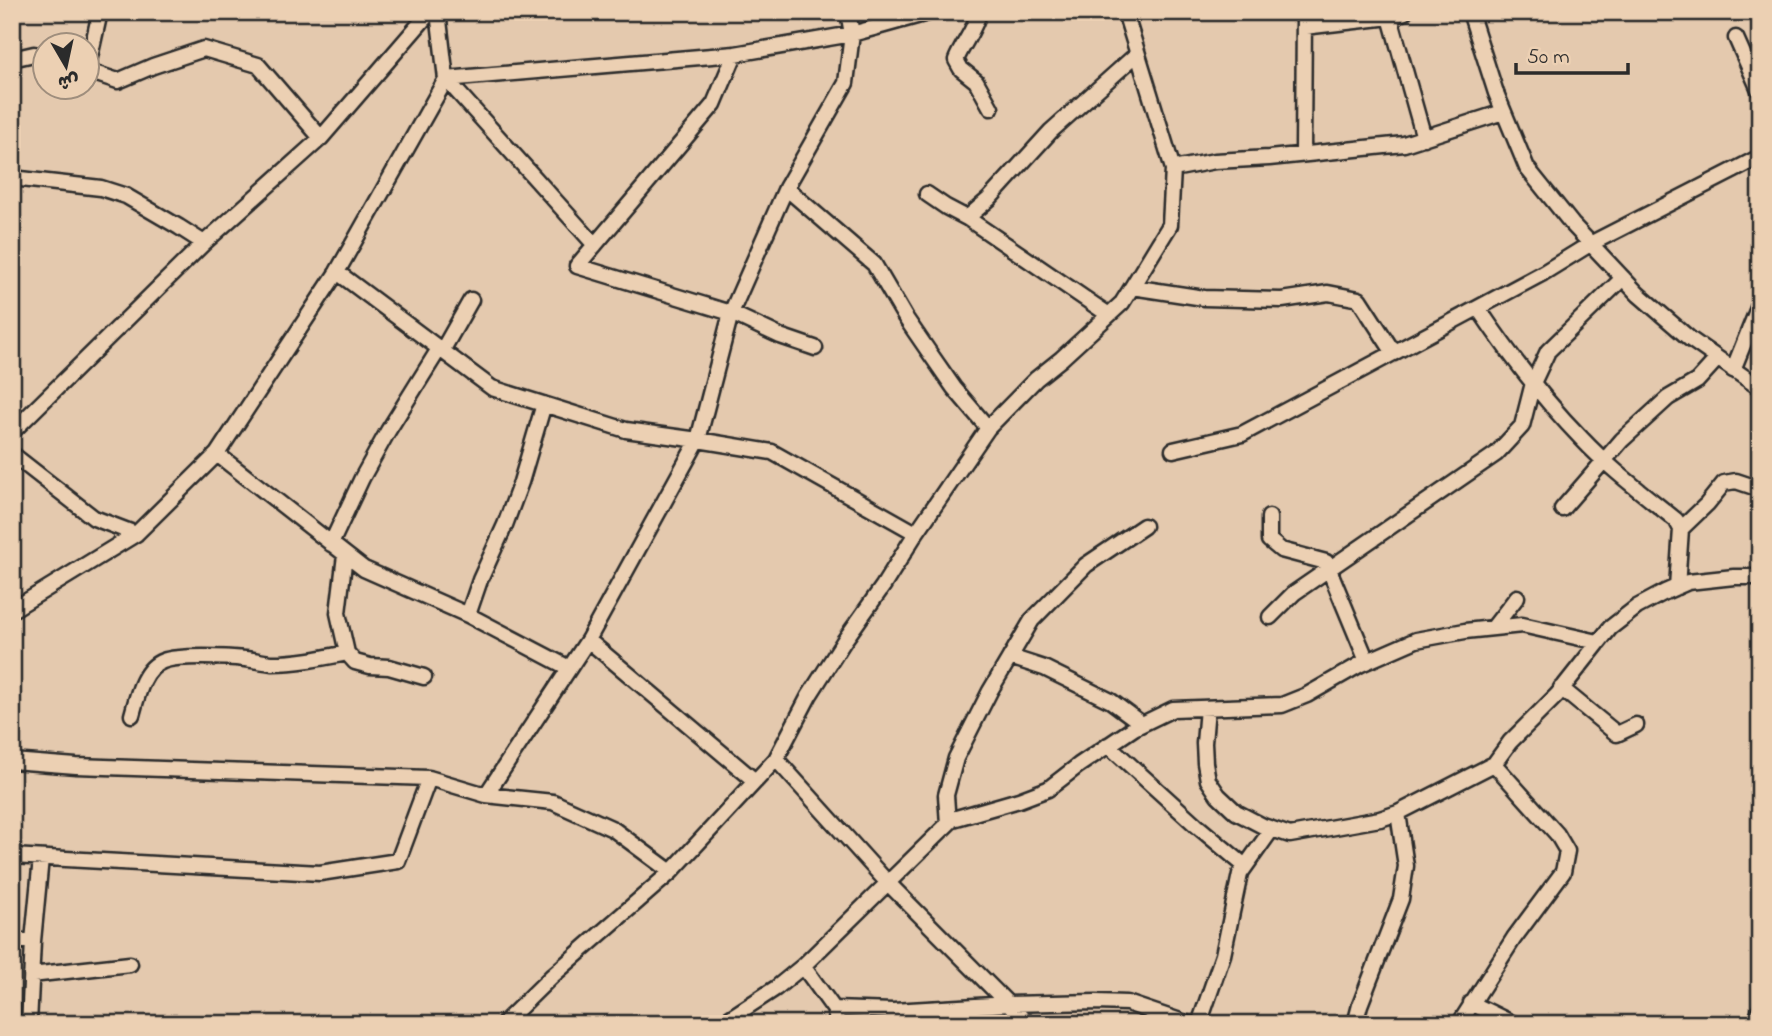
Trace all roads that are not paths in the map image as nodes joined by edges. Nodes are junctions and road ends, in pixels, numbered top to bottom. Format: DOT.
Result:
graph roads {
  1 [pos="100,12"];
  2 [pos="430,12"];
  3 [pos="438,12"];
  4 [pos="848,12"];
  5 [pos="931,12"];
  6 [pos="979,12"];
  7 [pos="1125,12"];
  8 [pos="1405,12"];
  9 [pos="1471,12"];
  10 [pos="1390,17"];
  11 [pos="1304,20"];
  12 [pos="96,32"];
  13 [pos="852,34"];
  14 [pos="1735,38"];
  15 [pos="735,54"];
  16 [pos="1137,54"];
  17 [pos="32,55"];
  18 [pos="12,60"];
  19 [pos="102,75"];
  20 [pos="446,79"];
  21 [pos="1760,92"];
  22 [pos="991,108"];
  23 [pos="1503,112"];
  24 [pos="321,138"];
  25 [pos="1424,138"];
  26 [pos="1303,155"];
  27 [pos="1760,157"];
  28 [pos="1173,169"];
  29 [pos="12,178"];
  30 [pos="786,188"];
  31 [pos="927,194"];
  32 [pos="967,218"];
  33 [pos="204,243"];
  34 [pos="1590,244"];
  35 [pos="595,245"];
  36 [pos="337,272"];
  37 [pos="1623,278"];
  38 [pos="1132,287"];
  39 [pos="471,300"];
  40 [pos="1760,303"];
  41 [pos="1478,308"];
  42 [pos="731,313"];
  43 [pos="1109,315"];
  44 [pos="815,348"];
  45 [pos="441,350"];
  46 [pos="1394,353"];
  47 [pos="1717,359"];
  48 [pos="1733,370"];
  49 [pos="1533,383"];
  50 [pos="1760,388"];
  51 [pos="544,404"];
  52 [pos="988,428"];
  53 [pos="12,432"];
  54 [pos="698,440"];
  55 [pos="1173,450"];
  56 [pos="12,454"];
  57 [pos="218,454"];
  58 [pos="1604,460"];
  59 [pos="1760,489"];
  60 [pos="1562,509"];
  61 [pos="1269,517"];
  62 [pos="1144,526"];
  63 [pos="1681,529"];
  64 [pos="916,533"];
  65 [pos="136,534"];
  66 [pos="331,544"];
  67 [pos="345,555"];
  68 [pos="1329,570"];
  69 [pos="1760,577"];
  70 [pos="1677,587"];
  71 [pos="1517,597"];
  72 [pos="12,610"];
  73 [pos="468,615"];
  74 [pos="1270,617"];
  75 [pos="1493,628"];
  76 [pos="588,640"];
  77 [pos="1598,642"];
  78 [pos="347,653"];
  79 [pos="1010,657"];
  80 [pos="1367,661"];
  81 [pos="569,668"];
  82 [pos="424,677"];
  83 [pos="1561,688"];
  84 [pos="1207,708"];
  85 [pos="132,715"];
  86 [pos="1142,724"];
  87 [pos="1636,725"];
  88 [pos="1108,745"];
  89 [pos="776,759"];
  90 [pos="12,761"];
  91 [pos="1494,764"];
  92 [pos="429,778"];
  93 [pos="755,781"];
  94 [pos="486,795"];
  95 [pos="1398,813"];
  96 [pos="948,824"];
  97 [pos="1272,829"];
  98 [pos="12,856"];
  99 [pos="41,858"];
  100 [pos="1245,866"];
  101 [pos="671,872"];
  102 [pos="887,882"];
  103 [pos="33,941"];
  104 [pos="12,942"];
  105 [pos="130,964"];
  106 [pos="803,967"];
  107 [pos="31,975"];
  108 [pos="1471,1003"];
  109 [pos="1009,1004"];
  110 [pos="834,1009"];
  111 [pos="1760,1010"];
  112 [pos="29,1024"];
  113 [pos="503,1024"];
  114 [pos="721,1024"];
  115 [pos="838,1024"];
  116 [pos="1028,1024"];
  117 [pos="1189,1024"];
  118 [pos="1199,1024"];
  119 [pos="1355,1024"];
  120 [pos="1459,1024"];
  121 [pos="1514,1024"];
  122 [pos="1755,1024"];
  1 -- 12 [label="street"];
  2 -- 24 [label="street"];
  3 -- 20 [label="street"];
  4 -- 13 [label="street"];
  5 -- 13 [label="street"];
  6 -- 22 [label="street"];
  7 -- 16 [label="street"];
  8 -- 10 [label="street"];
  9 -- 23 [label="street"];
  10 -- 11 [label="street"];
  10 -- 25 [label="street"];
  11 -- 26 [label="street"];
  13 -- 15 [label="street"];
  13 -- 30 [label="street"];
  14 -- 21 [label="street"];
  15 -- 20 [label="street"];
  15 -- 35 [label="street"];
  16 -- 28 [label="street"];
  16 -- 32 [label="street"];
  17 -- 18 [label="street"];
  19 -- 24 [label="street"];
  20 -- 35 [label="street"];
  20 -- 36 [label="street"];
  23 -- 25 [label="street"];
  23 -- 34 [label="street"];
  24 -- 33 [label="street"];
  25 -- 26 [label="street"];
  26 -- 28 [label="street"];
  27 -- 34 [label="street"];
  28 -- 38 [label="street"];
  29 -- 33 [label="street"];
  30 -- 42 [label="street"];
  30 -- 52 [label="street"];
  31 -- 32 [label="street"];
  32 -- 43 [label="street"];
  33 -- 53 [label="street"];
  34 -- 37 [label="street"];
  34 -- 41 [label="street"];
  35 -- 42 [label="street"];
  36 -- 45 [label="street"];
  36 -- 57 [label="street"];
  37 -- 47 [label="street"];
  37 -- 49 [label="street"];
  38 -- 43 [label="street"];
  38 -- 46 [label="street"];
  39 -- 45 [label="street"];
  40 -- 48 [label="street"];
  41 -- 46 [label="street"];
  41 -- 49 [label="street"];
  42 -- 44 [label="street"];
  42 -- 54 [label="street"];
  43 -- 52 [label="street"];
  45 -- 51 [label="street"];
  45 -- 66 [label="street"];
  46 -- 55 [label="street"];
  47 -- 48 [label="street"];
  47 -- 58 [label="street"];
  48 -- 50 [label="street"];
  49 -- 58 [label="street"];
  49 -- 68 [label="street"];
  51 -- 54 [label="street"];
  51 -- 73 [label="street"];
  52 -- 64 [label="street"];
  54 -- 64 [label="street"];
  54 -- 76 [label="street"];
  56 -- 65 [label="street"];
  57 -- 65 [label="street"];
  57 -- 66 [label="street"];
  58 -- 60 [label="street"];
  58 -- 63 [label="street"];
  59 -- 63 [label="street"];
  61 -- 68 [label="street"];
  62 -- 79 [label="street"];
  63 -- 70 [label="street"];
  64 -- 89 [label="street"];
  65 -- 72 [label="street"];
  66 -- 67 [label="street"];
  67 -- 73 [label="street"];
  67 -- 78 [label="street"];
  68 -- 74 [label="street"];
  68 -- 80 [label="street"];
  69 -- 70 [label="street"];
  70 -- 77 [label="street"];
  71 -- 75 [label="street"];
  73 -- 81 [label="street"];
  75 -- 77 [label="street"];
  75 -- 80 [label="street"];
  76 -- 81 [label="street"];
  76 -- 93 [label="street"];
  77 -- 83 [label="street"];
  78 -- 82 [label="street"];
  78 -- 85 [label="street"];
  79 -- 86 [label="street"];
  79 -- 96 [label="street"];
  80 -- 84 [label="street"];
  81 -- 94 [label="street"];
  83 -- 87 [label="street"];
  83 -- 91 [label="street"];
  84 -- 86 [label="street"];
  84 -- 97 [label="street"];
  86 -- 88 [label="street"];
  88 -- 96 [label="street"];
  88 -- 100 [label="street"];
  89 -- 93 [label="street"];
  89 -- 102 [label="street"];
  90 -- 92 [label="street"];
  91 -- 95 [label="street"];
  91 -- 108 [label="street"];
  92 -- 94 [label="street"];
  92 -- 99 [label="street"];
  93 -- 101 [label="street"];
  94 -- 101 [label="street"];
  95 -- 97 [label="street"];
  95 -- 119 [label="street"];
  96 -- 102 [label="street"];
  97 -- 100 [label="street"];
  98 -- 99 [label="street"];
  99 -- 103 [label="street"];
  100 -- 118 [label="street"];
  101 -- 113 [label="street"];
  102 -- 106 [label="street"];
  102 -- 109 [label="street"];
  103 -- 104 [label="street"];
  103 -- 107 [label="street"];
  105 -- 107 [label="street"];
  106 -- 110 [label="street"];
  106 -- 114 [label="street"];
  107 -- 112 [label="street"];
  108 -- 120 [label="street"];
  108 -- 121 [label="street"];
  109 -- 110 [label="street"];
  109 -- 116 [label="street"];
  109 -- 117 [label="street"];
  110 -- 115 [label="street"];
  111 -- 122 [label="street"];
}
